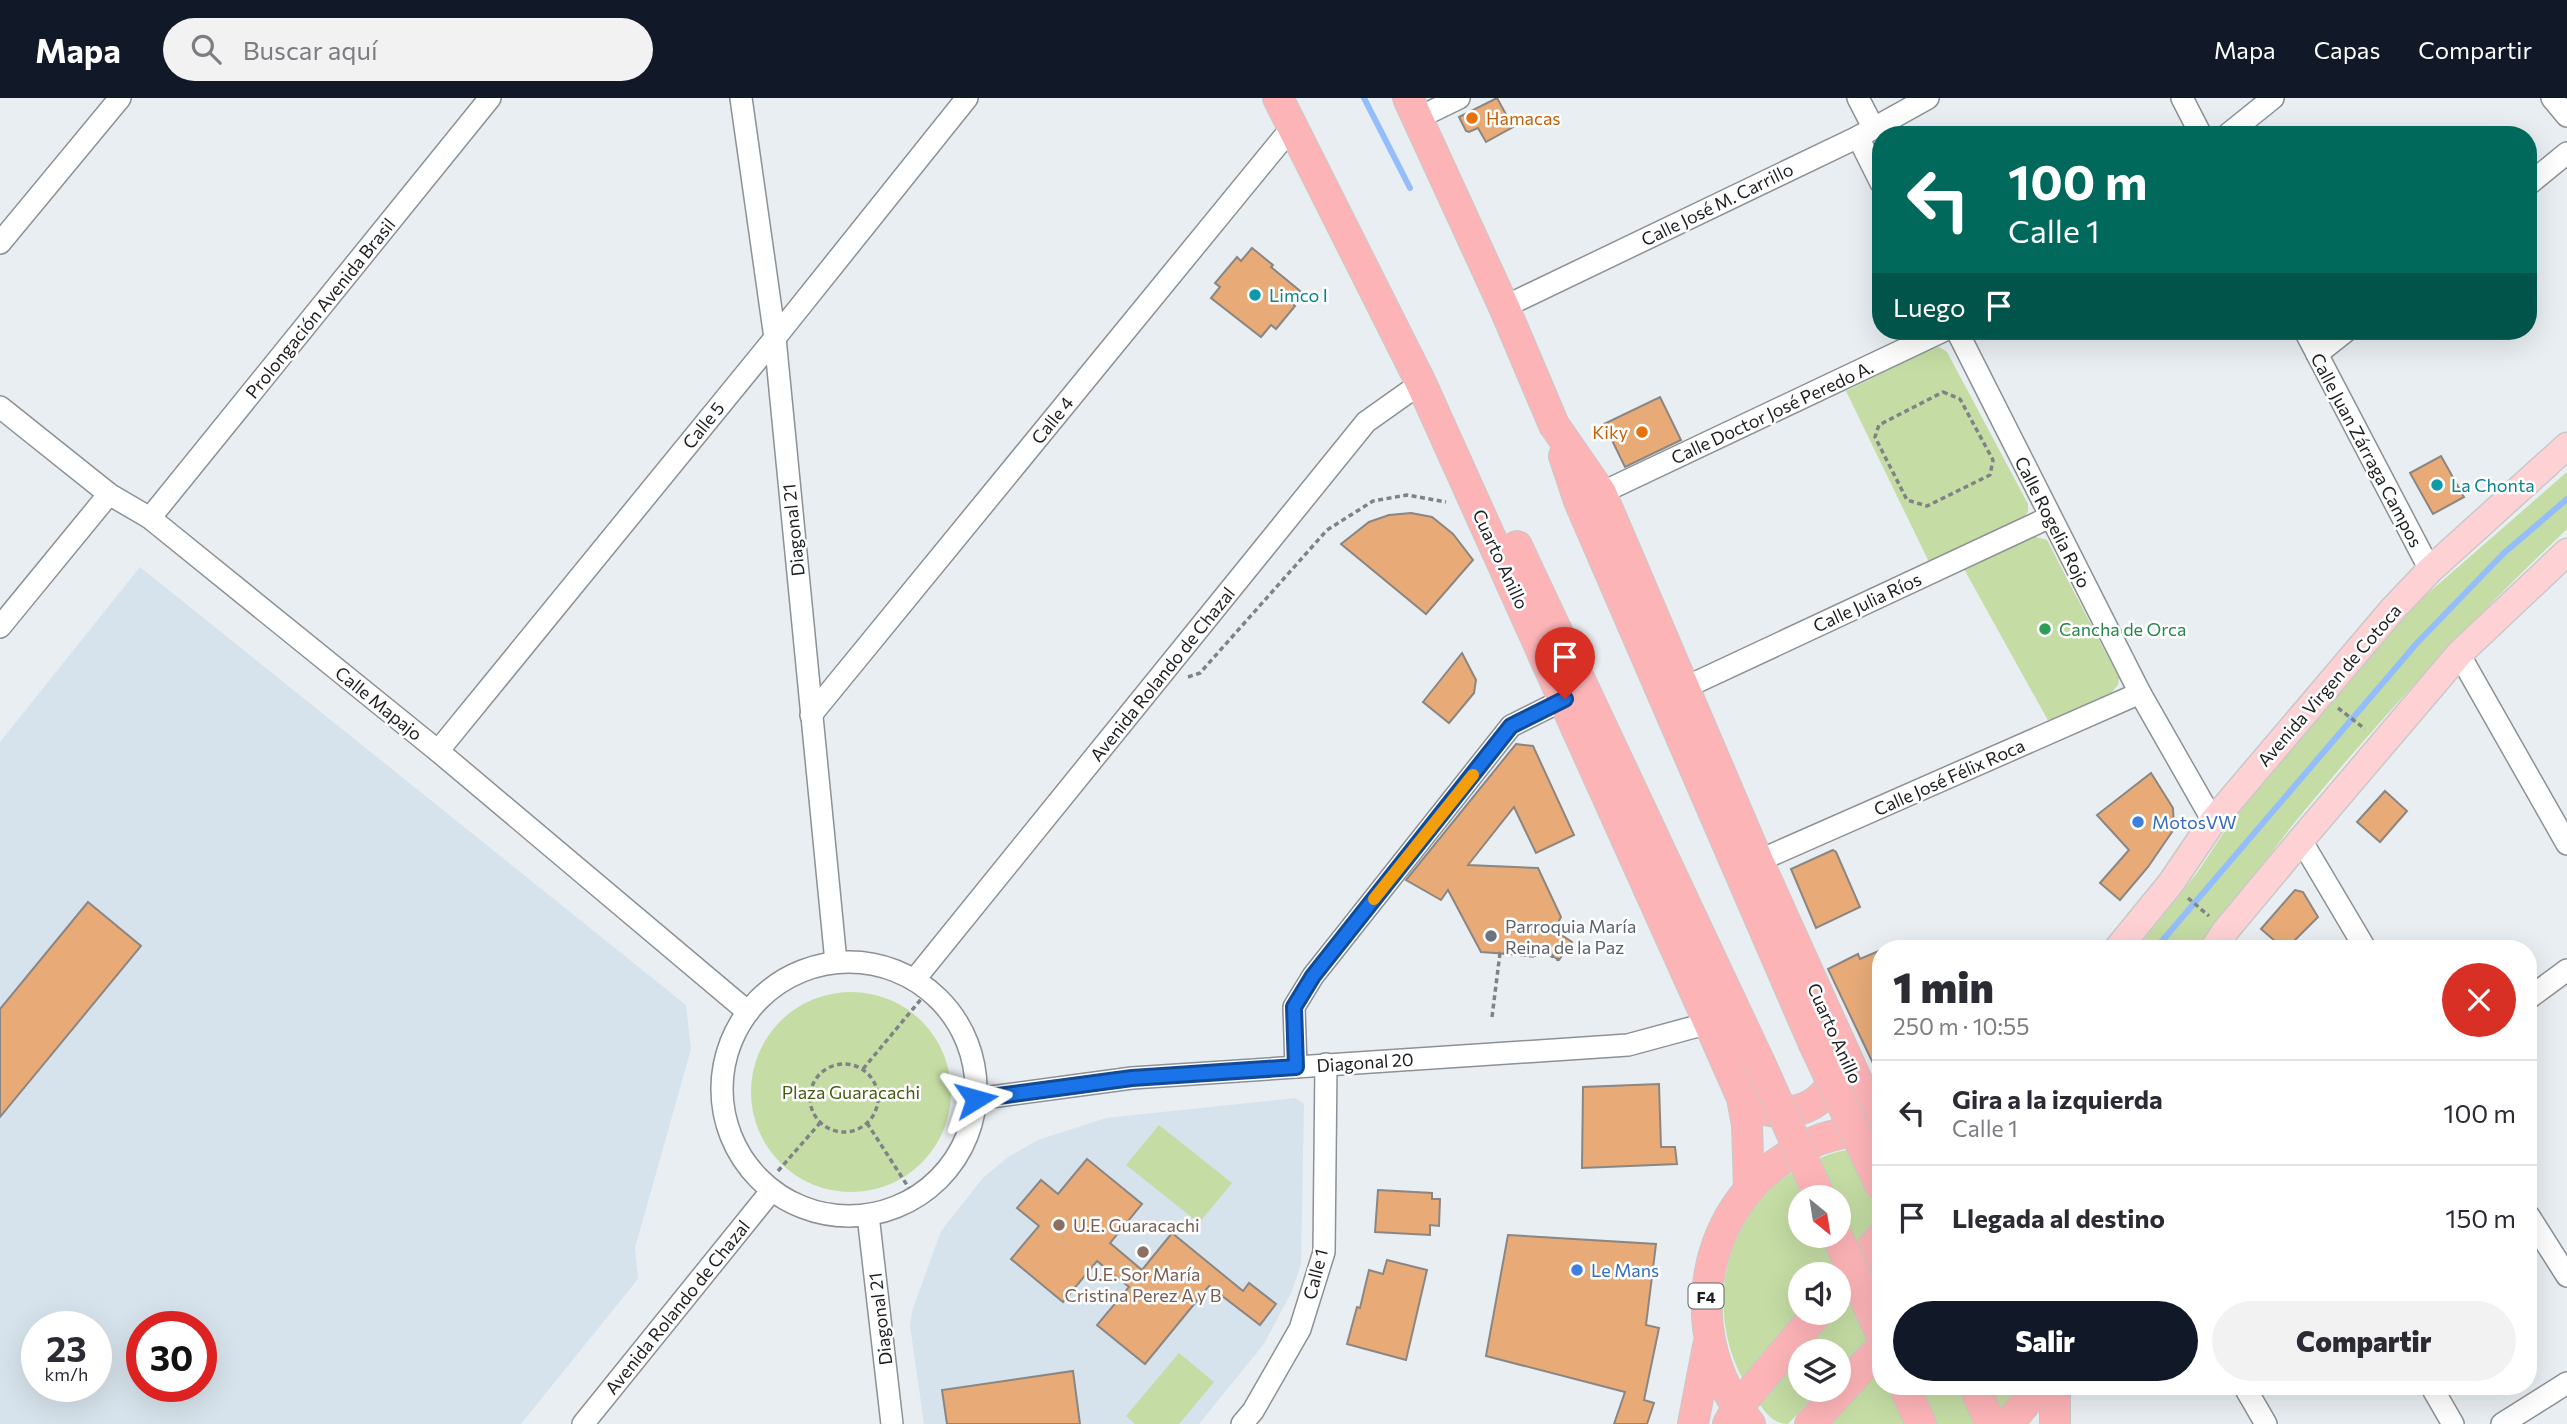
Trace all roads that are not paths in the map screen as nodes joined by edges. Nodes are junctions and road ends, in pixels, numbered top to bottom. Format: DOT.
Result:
graph roads {
  1 [pos="121,98"];
  2 [pos="490,98"];
  3 [pos="741,98"];
  4 [pos="967,98"];
  5 [pos="1278,98"];
  6 [pos="1459,98"];
  7 [pos="1858,98"];
  8 [pos="1928,98"];
  9 [pos="2182,98"];
  10 [pos="2273,98"];
  11 [pos="2553,98"];
  12 [pos="1413,108"];
  13 [pos="2567,116"];
  14 [pos="1293,126"];
  15 [pos="1876,126"];
  16 [pos="2196,126"];
  17 [pos="2238,126"];
  18 [pos="1872,128"];
  19 [pos="1865,132"];
  20 [pos="2567,153"];
  21 [pos="1872,154"];
  22 [pos="2537,177"];
  23 [pos="0,243"];
  24 [pos="1504,307"];
  25 [pos="775,338"];
  26 [pos="1924,340"];
  27 [pos="1962,340"];
  28 [pos="2310,340"];
  29 [pos="2335,340"];
  30 [pos="2317,354"];
  31 [pos="1421,383"];
  32 [pos="0,407"];
  33 [pos="1554,425"];
  34 [pos="2567,446"];
  35 [pos="1601,493"];
  36 [pos="109,494"];
  37 [pos="2050,516"];
  38 [pos="150,518"];
  39 [pos="2567,552"];
  40 [pos="2430,570"];
  41 [pos="0,627"];
  42 [pos="2459,654"];
  43 [pos="1684,688"];
  44 [pos="2140,693"];
  45 [pos="1565,699"];
  46 [pos="811,715"];
  47 [pos="438,751"];
  48 [pos="2213,821"];
  49 [pos="2301,839"];
  50 [pos="2567,844"];
  51 [pos="1758,861"];
  52 [pos="2125,940"];
  53 [pos="2220,940"];
  54 [pos="2360,940"];
  55 [pos="836,962"];
  56 [pos="2567,970"];
  57 [pos="922,985"];
  58 [pos="2537,992"];
  59 [pos="748,1012"];
  60 [pos="1709,1023"];
  61 [pos="1824,1037"];
  62 [pos="1326,1064"];
  63 [pos="1296,1067"];
  64 [pos="1742,1098"];
  65 [pos="976,1099"];
  66 [pos="1872,1116"];
  67 [pos="1872,1130"];
  68 [pos="1872,1164"];
  69 [pos="1815,1185"];
  70 [pos="769,1187"];
  71 [pos="1749,1188"];
  72 [pos="868,1215"];
  73 [pos="2537,1229"];
  74 [pos="1842,1248"];
  75 [pos="1872,1248"];
  76 [pos="1851,1273"];
  77 [pos="2567,1276"];
  78 [pos="1872,1314"];
  79 [pos="1808,1325"];
  80 [pos="1709,1338"];
  81 [pos="1872,1357"];
  82 [pos="2567,1384"];
  83 [pos="1908,1395"];
  84 [pos="1978,1395"];
  85 [pos="2032,1395"];
  86 [pos="2055,1395"];
  87 [pos="2249,1395"];
  88 [pos="2436,1395"];
  89 [pos="1739,1419"];
  90 [pos="1255,1420"];
  91 [pos="583,1424"];
  92 [pos="892,1424"];
  93 [pos="1693,1424"];
  94 [pos="1810,1424"];
  95 [pos="1921,1424"];
  96 [pos="1991,1424"];
  97 [pos="2008,1424"];
  98 [pos="2055,1424"];
  99 [pos="2266,1424"];
  100 [pos="2453,1424"];
  101 [pos="2502,1424"];
  1 -- 23 [label="street"];
  2 -- 38 [label="street, Prolongación Avenida Brasil"];
  3 -- 25 [label="street, Diagonal 21"];
  4 -- 25 [label="street, Calle 5"];
  5 -- 14 [label="highway, Cuarto Anillo"];
  6 -- 12 [label="street"];
  7 -- 19 [label="street"];
  8 -- 15 [label="street, Calle José M. Carrillo"];
  9 -- 16 [label="street"];
  10 -- 17 [label="street"];
  11 -- 13 [label="street"];
  12 -- 24 [label="highway, Cuarto Anillo"];
  14 -- 31 [label="highway, Cuarto Anillo"];
  14 -- 46 [label="street, Calle 4"];
  18 -- 19 [label="street, Calle José M. Carrillo"];
  19 -- 21 [label="street"];
  19 -- 24 [label="street, Calle José M. Carrillo"];
  20 -- 22 [label="street"];
  24 -- 33 [label="highway, Cuarto Anillo"];
  25 -- 46 [label="street, Diagonal 21"];
  25 -- 47 [label="street, Calle 5"];
  26 -- 35 [label="street, Calle Doctor José Peredo A."];
  27 -- 37 [label="street, Calle Rogelia Rojo"];
  28 -- 30 [label="street, Calle Juan Zárraga Campos"];
  29 -- 30 [label="street"];
  30 -- 40 [label="street, Calle Juan Zárraga Campos"];
  31 -- 45 [label="highway, Cuarto Anillo"];
  31 -- 57 [label="street, Avenida Rolando de Chazal"];
  31 -- 69 [label="highway, bridge"];
  32 -- 36 [label="street, Calle Mapajo"];
  33 -- 35 [label="highway, Cuarto Anillo"];
  33 -- 61 [label="highway"];
  34 -- 40 [label="main road, Avenida Virgen de Cotoca"];
  35 -- 43 [label="highway, Cuarto Anillo"];
  36 -- 38 [label="street, Calle Mapajo"];
  36 -- 41 [label="street"];
  37 -- 43 [label="street, Calle Julia Ríos"];
  37 -- 44 [label="street, Calle Rogelia Rojo"];
  38 -- 47 [label="street, Calle Mapajo"];
  39 -- 42 [label="main road"];
  40 -- 48 [label="main road, Avenida Virgen de Cotoca"];
  42 -- 49 [label="main road"];
  42 -- 50 [label="street"];
  43 -- 51 [label="highway, Cuarto Anillo"];
  44 -- 48 [label="street, Calle Rogelia Rojo"];
  44 -- 51 [label="street, Calle José Félix Roca"];
  45 -- 60 [label="highway, Cuarto Anillo"];
  45 -- 63 [label="street"];
  46 -- 55 [label="street, Diagonal 21"];
  47 -- 59 [label="street, Calle Mapajo"];
  48 -- 52 [label="main road, Avenida Virgen de Cotoca"];
  49 -- 53 [label="main road"];
  49 -- 54 [label="street"];
  51 -- 61 [label="highway, Cuarto Anillo"];
  55 -- 57 [label="street"];
  55 -- 59 [label="street"];
  56 -- 58 [label="street"];
  57 -- 65 [label="street"];
  59 -- 70 [label="street"];
  60 -- 62 [label="street, Diagonal 20"];
  60 -- 64 [label="highway, Cuarto Anillo"];
  61 -- 64 [label="highway"];
  61 -- 66 [label="highway, Cuarto Anillo"];
  61 -- 68 [label="highway, bridge"];
  62 -- 63 [label="street, Diagonal 20"];
  62 -- 90 [label="street, Calle 1"];
  63 -- 65 [label="street, Diagonal 20"];
  64 -- 71 [label="highway, Cuarto Anillo"];
  65 -- 72 [label="street"];
  67 -- 71 [label="highway, F4"];
  70 -- 72 [label="street"];
  70 -- 91 [label="street, Avenida Rolando de Chazal"];
  71 -- 80 [label="highway, F4"];
  72 -- 92 [label="street, Diagonal 21"];
  73 -- 77 [label="street"];
  74 -- 78 [label="highway, bridge"];
  75 -- 76 [label="highway"];
  79 -- 89 [label="highway"];
  80 -- 89 [label="highway, F4"];
  80 -- 93 [label="highway, F4"];
  81 -- 94 [label="highway"];
  82 -- 101 [label="street"];
  83 -- 95 [label="highway"];
  84 -- 96 [label="highway"];
  85 -- 97 [label="highway"];
  86 -- 98 [label="highway"];
  87 -- 99 [label="street"];
  88 -- 100 [label="street"];
}
